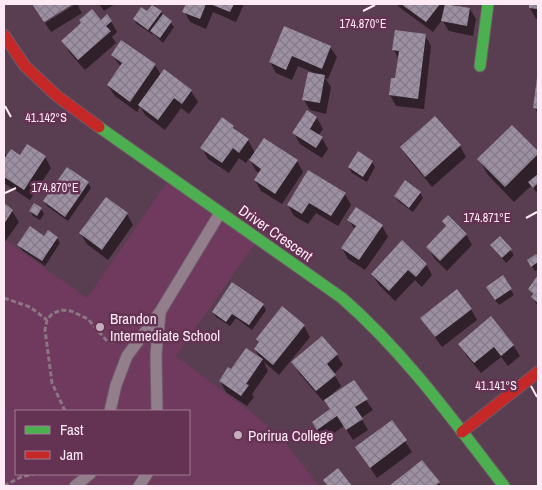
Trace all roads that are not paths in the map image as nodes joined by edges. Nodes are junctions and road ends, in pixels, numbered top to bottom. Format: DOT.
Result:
graph roads {
  1 [pos="488,4"];
  2 [pos="4,34"];
  3 [pos="480,66"];
  4 [pos="220,213"];
  5 [pos="160,312"];
  6 [pos="538,372"];
  7 [pos="110,410"];
  8 [pos="157,410"];
  9 [pos="462,432"];
  10 [pos="89,475"];
  11 [pos="146,475"];
  12 [pos="75,486"];
  13 [pos="139,486"];
  14 [pos="504,486"];
  1 -- 3 [label="street"];
  2 -- 4 [label="street, Driver Crescent"];
  4 -- 5 [label="lane"];
  4 -- 9 [label="street, Driver Crescent"];
  5 -- 7 [label="lane"];
  5 -- 8 [label="lane"];
  6 -- 9 [label="street"];
  9 -- 14 [label="street, Driver Crescent"];
  10 -- 12 [label="lane"];
  11 -- 13 [label="lane"];
}
